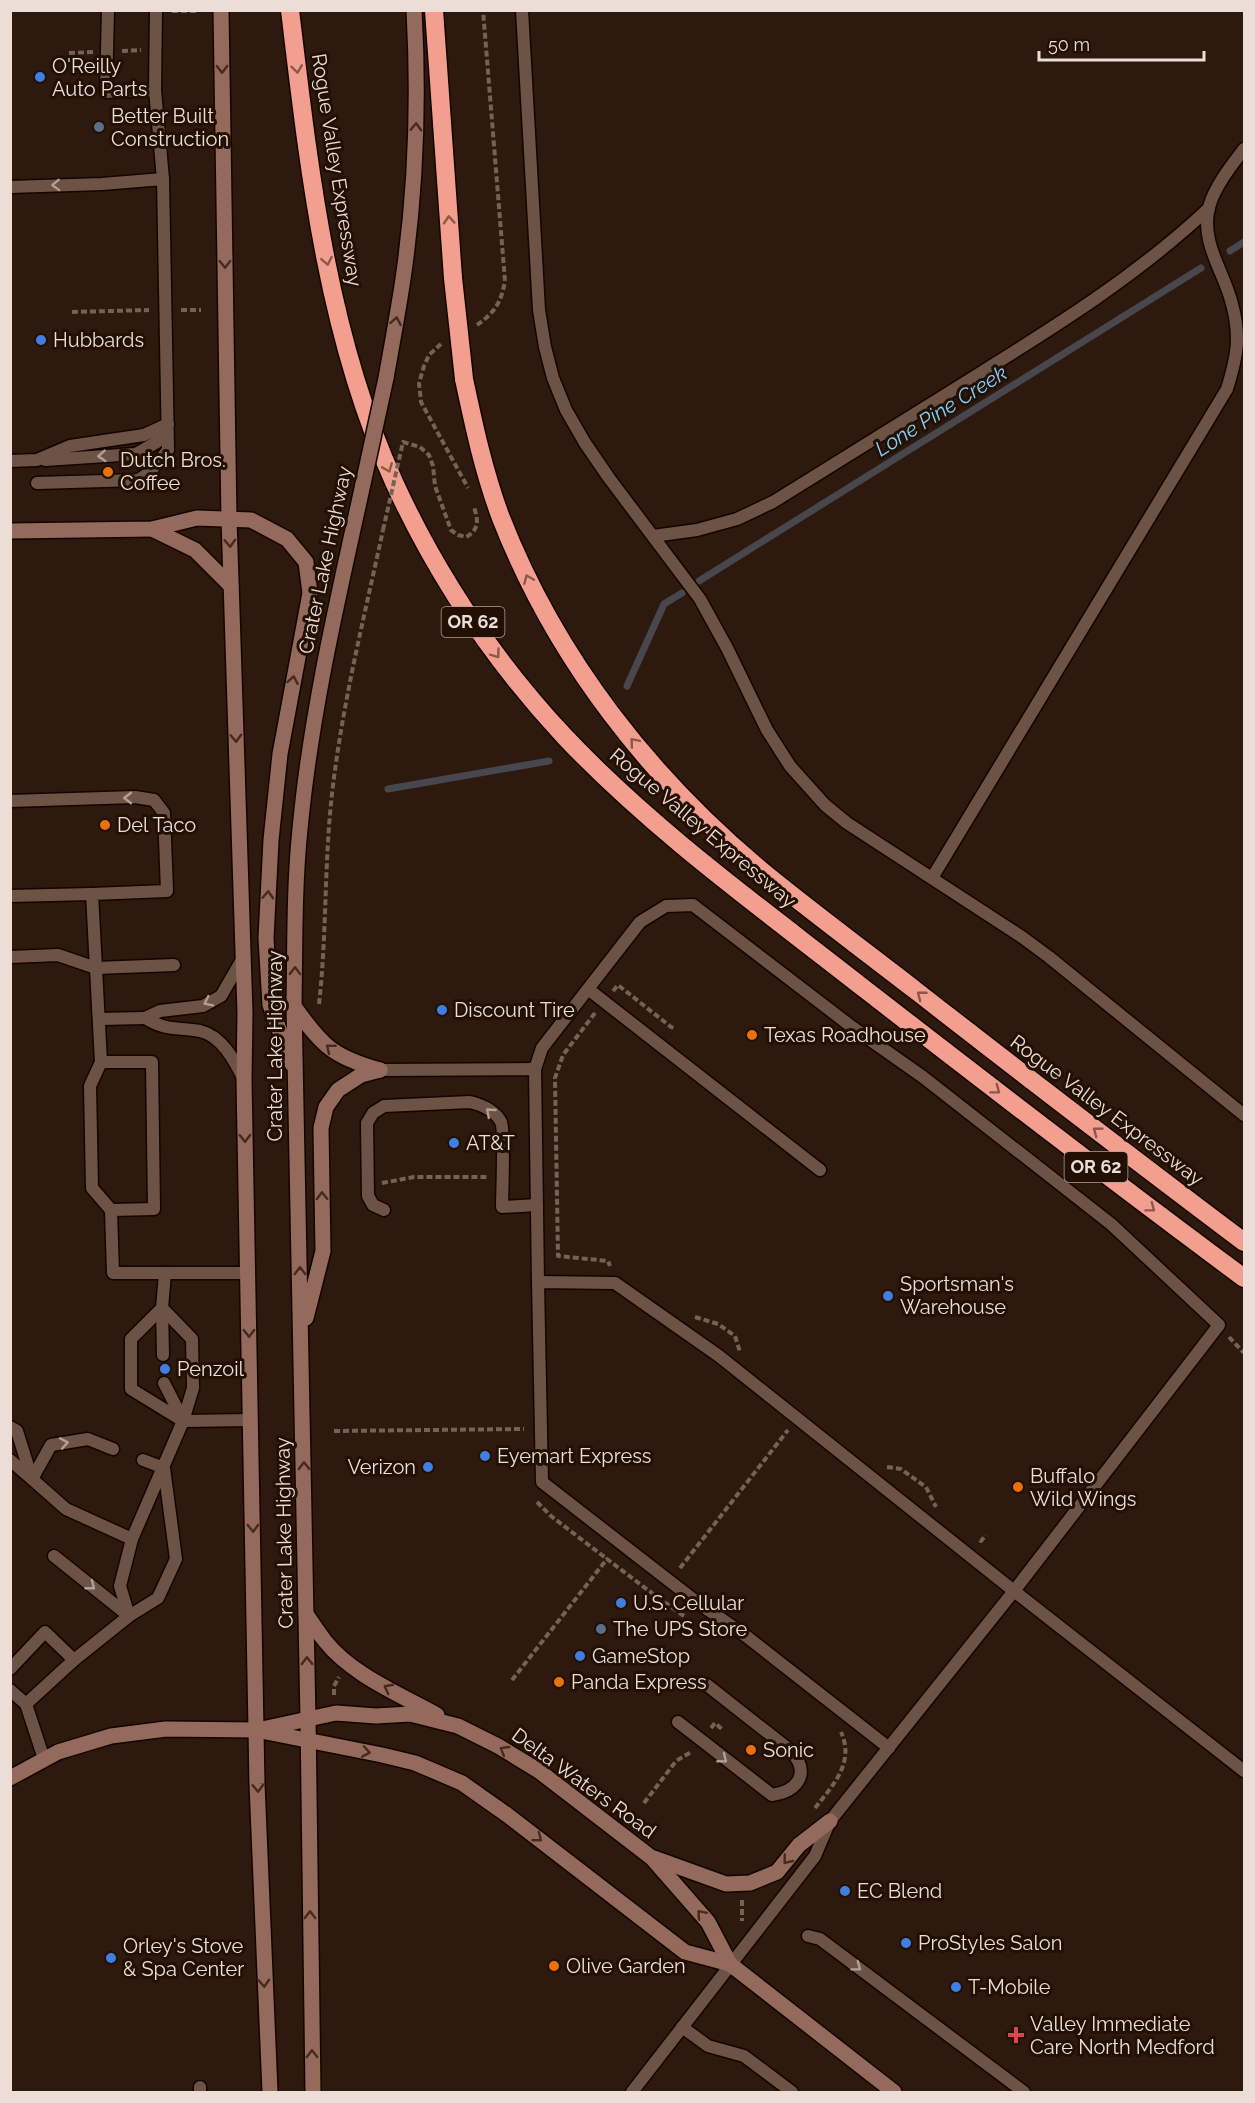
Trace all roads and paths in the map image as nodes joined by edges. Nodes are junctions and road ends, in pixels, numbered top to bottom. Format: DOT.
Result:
graph roads {
  1 [pos="108,10"];
  2 [pos="156,10"];
  3 [pos="220,10"];
  4 [pos="290,10"];
  5 [pos="414,10"];
  6 [pos="434,10"];
  7 [pos="522,10"];
  8 [pos="155,90"];
  9 [pos="1245,149"];
  10 [pos="163,179"];
  11 [pos="10,187"];
  12 [pos="1209,208"];
  13 [pos="1232,303"];
  14 [pos="165,310"];
  15 [pos="201,310"];
  16 [pos="72,312"];
  17 [pos="1245,326"];
  18 [pos="168,424"];
  19 [pos="420,447"];
  20 [pos="37,460"];
  21 [pos="10,461"];
  22 [pos="38,483"];
  23 [pos="229,519"];
  24 [pos="152,529"];
  25 [pos="10,531"];
  26 [pos="653,536"];
  27 [pos="231,586"];
  28 [pos="10,801"];
  29 [pos="932,878"];
  30 [pos="92,894"];
  31 [pos="10,896"];
  32 [pos="10,957"];
  33 [pos="243,958"];
  34 [pos="174,965"];
  35 [pos="96,968"];
  36 [pos="588,989"];
  37 [pos="604,1002"];
  38 [pos="319,1004"];
  39 [pos="294,1006"];
  40 [pos="145,1018"];
  41 [pos="99,1019"];
  42 [pos="676,1029"];
  43 [pos="101,1062"];
  44 [pos="535,1069"];
  45 [pos="380,1070"];
  46 [pos="295,1074"];
  47 [pos="244,1080"];
  48 [pos="1245,1115"];
  49 [pos="820,1170"];
  50 [pos="502,1178"];
  51 [pos="368,1184"];
  52 [pos="537,1205"];
  53 [pos="111,1210"];
  54 [pos="384,1210"];
  55 [pos="1245,1242"];
  56 [pos="615,1267"];
  57 [pos="165,1273"];
  58 [pos="248,1273"];
  59 [pos="1245,1278"];
  60 [pos="538,1282"];
  61 [pos="162,1308"];
  62 [pos="690,1316"];
  63 [pos="301,1336"];
  64 [pos="740,1353"];
  65 [pos="163,1355"];
  66 [pos="164,1383"];
  67 [pos="797,1418"];
  68 [pos="250,1420"];
  69 [pos="183,1421"];
  70 [pos="10,1427"];
  71 [pos="524,1429"];
  72 [pos="334,1431"];
  73 [pos="113,1449"];
  74 [pos="10,1460"];
  75 [pos="143,1460"];
  76 [pos="885,1467"];
  77 [pos="164,1468"];
  78 [pos="33,1479"];
  79 [pos="945,1514"];
  80 [pos="972,1534"];
  81 [pos="986,1535"];
  82 [pos="132,1539"];
  83 [pos="54,1556"];
  84 [pos="670,1581"];
  85 [pos="1014,1591"];
  86 [pos="306,1614"];
  87 [pos="129,1616"];
  88 [pos="74,1660"];
  89 [pos="10,1669"];
  90 [pos="340,1673"];
  91 [pos="512,1680"];
  92 [pos="707,1684"];
  93 [pos="10,1690"];
  94 [pos="334,1696"];
  95 [pos="26,1704"];
  96 [pos="308,1719"];
  97 [pos="678,1722"];
  98 [pos="458,1726"];
  99 [pos="256,1730"];
  100 [pos="723,1730"];
  101 [pos="309,1741"];
  102 [pos="701,1741"];
  103 [pos="889,1748"];
  104 [pos="45,1759"];
  105 [pos="1245,1771"];
  106 [pos="10,1778"];
  107 [pos="644,1803"];
  108 [pos="830,1821"];
  109 [pos="652,1858"];
  110 [pos="742,1893"];
  111 [pos="742,1921"];
  112 [pos="808,1936"];
  113 [pos="730,1964"];
  114 [pos="682,2027"];
  115 [pos="270,2092"];
  116 [pos="313,2092"];
  117 [pos="632,2092"];
  118 [pos="792,2092"];
  119 [pos="894,2092"];
  120 [pos="1024,2092"];
  1 -- 8 [label="lane"];
  2 -- 8 [label="lane"];
  3 -- 23 [label="main road, Crater Lake Highway, one-way"];
  4 -- 59 [label="highway, Rogue Valley Expressway / OR 62, one-way"];
  39 -- 5 [label="main road, Crater Lake Highway, one-way, bridge"];
  55 -- 6 [label="highway, Rogue Valley Expressway / OR 62, one-way, bridge"];
  7 -- 26 [label="lane"];
  8 -- 10 [label="lane"];
  9 -- 12 [label="lane"];
  10 -- 11 [label="lane, one-way"];
  10 -- 14 [label="lane"];
  12 -- 13 [label="lane"];
  12 -- 26 [label="lane"];
  13 -- 17 [label="lane"];
  13 -- 29 [label="lane"];
  14 -- 15 [label="path"];
  14 -- 16 [label="path"];
  14 -- 18 [label="lane"];
  18 -- 20 [label="lane"];
  18 -- 20 [label="lane, one-way"];
  18 -- 22 [label="lane"];
  19 -- 38 [label="path, bridge"];
  20 -- 21 [label="lane"];
  23 -- 24 [label="main road"];
  23 -- 27 [label="main road, Crater Lake Highway, one-way"];
  46 -- 23 [label="main road, one-way"];
  24 -- 25 [label="main road"];
  24 -- 27 [label="main road"];
  26 -- 29 [label="lane"];
  27 -- 33 [label="main road, Crater Lake Highway, one-way"];
  30 -- 28 [label="lane, one-way"];
  29 -- 48 [label="lane"];
  30 -- 31 [label="lane"];
  30 -- 35 [label="lane"];
  32 -- 35 [label="lane"];
  33 -- 40 [label="lane, one-way"];
  33 -- 47 [label="main road, Crater Lake Highway"];
  34 -- 35 [label="lane"];
  35 -- 41 [label="lane"];
  36 -- 37 [label="lane"];
  36 -- 44 [label="lane"];
  36 -- 85 [label="lane"];
  37 -- 42 [label="path"];
  37 -- 49 [label="lane"];
  37 -- 56 [label="path"];
  45 -- 39 [label="main road, one-way"];
  39 -- 46 [label="main road, Crater Lake Highway"];
  40 -- 41 [label="lane"];
  40 -- 47 [label="lane"];
  41 -- 43 [label="lane"];
  43 -- 53 [label="lane"];
  43 -- 53 [label="lane"];
  44 -- 45 [label="lane"];
  44 -- 52 [label="lane"];
  63 -- 45 [label="main road, one-way"];
  63 -- 46 [label="main road, Crater Lake Highway, one-way"];
  47 -- 58 [label="main road, Crater Lake Highway, one-way"];
  50 -- 51 [label="path"];
  50 -- 51 [label="lane, one-way"];
  50 -- 52 [label="lane"];
  51 -- 54 [label="lane"];
  52 -- 60 [label="lane"];
  53 -- 57 [label="lane"];
  57 -- 58 [label="lane"];
  57 -- 61 [label="lane"];
  58 -- 68 [label="main road, Crater Lake Highway, one-way"];
  60 -- 67 [label="lane"];
  60 -- 84 [label="lane"];
  61 -- 65 [label="lane"];
  61 -- 69 [label="lane"];
  61 -- 69 [label="lane"];
  62 -- 64 [label="path"];
  86 -- 63 [label="main road, Crater Lake Highway, one-way"];
  66 -- 69 [label="lane"];
  67 -- 84 [label="path"];
  67 -- 85 [label="lane"];
  68 -- 69 [label="lane"];
  68 -- 99 [label="main road, Crater Lake Highway, one-way"];
  69 -- 77 [label="lane"];
  70 -- 78 [label="lane"];
  71 -- 72 [label="path"];
  78 -- 73 [label="lane, one-way"];
  74 -- 78 [label="lane"];
  75 -- 77 [label="lane"];
  76 -- 79 [label="path"];
  77 -- 82 [label="lane"];
  77 -- 87 [label="lane"];
  78 -- 82 [label="lane"];
  80 -- 81 [label="path"];
  82 -- 87 [label="lane"];
  83 -- 87 [label="lane, one-way"];
  84 -- 91 [label="path"];
  84 -- 103 [label="lane"];
  85 -- 103 [label="lane"];
  85 -- 105 [label="lane"];
  96 -- 86 [label="main road, Crater Lake Highway, one-way"];
  98 -- 86 [label="main road, one-way"];
  87 -- 88 [label="lane"];
  88 -- 89 [label="lane"];
  88 -- 95 [label="lane"];
  90 -- 94 [label="path"];
  102 -- 92 [label="lane, one-way"];
  93 -- 95 [label="lane"];
  95 -- 104 [label="lane"];
  96 -- 98 [label="main road, Delta Waters Road"];
  96 -- 99 [label="main road, Delta Waters Road"];
  96 -- 101 [label="main road, Crater Lake Highway"];
  97 -- 102 [label="lane"];
  109 -- 98 [label="main road, Delta Waters Road, one-way"];
  99 -- 101 [label="main road, Delta Waters Road"];
  99 -- 104 [label="main road, Delta Waters Road"];
  99 -- 115 [label="main road, Crater Lake Highway, one-way"];
  100 -- 102 [label="path"];
  101 -- 113 [label="main road, Delta Waters Road, one-way"];
  116 -- 101 [label="main road, Crater Lake Highway, one-way"];
  102 -- 107 [label="path"];
  103 -- 108 [label="lane"];
  104 -- 106 [label="main road, Delta Waters Road"];
  108 -- 109 [label="main road, one-way"];
  108 -- 113 [label="lane"];
  113 -- 109 [label="main road, Delta Waters Road, one-way"];
  110 -- 111 [label="path"];
  112 -- 120 [label="lane, one-way"];
  113 -- 114 [label="lane"];
  113 -- 119 [label="main road, Delta Waters Road"];
  114 -- 117 [label="lane"];
  114 -- 118 [label="lane"];
}
